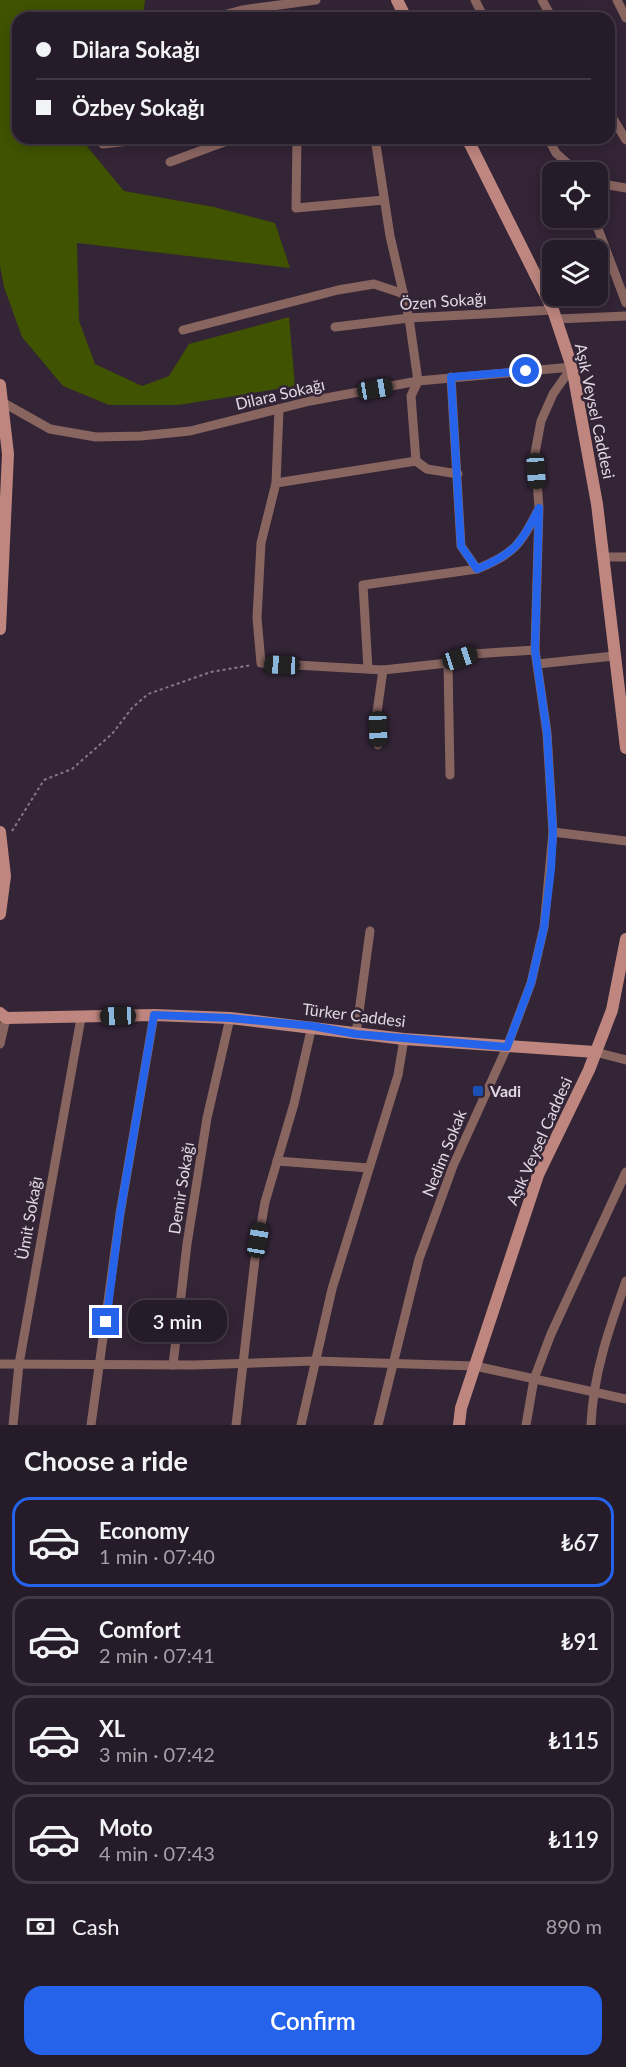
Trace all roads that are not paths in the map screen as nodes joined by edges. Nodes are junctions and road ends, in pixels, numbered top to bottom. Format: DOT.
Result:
graph roads {
  1 [pos="316,0"];
  2 [pos="617,0"];
  3 [pos="277,3"];
  4 [pos="238,12"];
  5 [pos="626,18"];
  6 [pos="615,122"];
  7 [pos="626,140"];
  8 [pos="219,144"];
  9 [pos="297,144"];
  10 [pos="376,144"];
  11 [pos="470,144"];
  12 [pos="551,144"];
  13 [pos="170,162"];
  14 [pos="565,162"];
  15 [pos="608,185"];
  16 [pos="626,188"];
  17 [pos="384,200"];
  18 [pos="598,228"];
  19 [pos="404,294"];
  20 [pos="626,303"];
  21 [pos="555,314"];
  22 [pos="626,316"];
  23 [pos="409,318"];
  24 [pos="335,327"];
  25 [pos="183,330"];
  26 [pos="572,367"];
  27 [pos="451,377"];
  28 [pos="418,381"];
  29 [pos="0,385"];
  30 [pos="2,402"];
  31 [pos="279,409"];
  32 [pos="416,461"];
  33 [pos="458,474"];
  34 [pos="276,483"];
  35 [pos="539,508"];
  36 [pos="603,557"];
  37 [pos="626,557"];
  38 [pos="477,569"];
  39 [pos="0,629"];
  40 [pos="535,650"];
  41 [pos="614,656"];
  42 [pos="448,663"];
  43 [pos="537,664"];
  44 [pos="368,669"];
  45 [pos="383,670"];
  46 [pos="378,745"];
  47 [pos="626,747"];
  48 [pos="450,775"];
  49 [pos="0,832"];
  50 [pos="553,832"];
  51 [pos="626,841"];
  52 [pos="0,914"];
  53 [pos="370,931"];
  54 [pos="626,939"];
  55 [pos="154,1015"];
  56 [pos="3,1016"];
  57 [pos="81,1018"];
  58 [pos="230,1018"];
  59 [pos="312,1026"];
  60 [pos="356,1034"];
  61 [pos="404,1039"];
  62 [pos="0,1044"];
  63 [pos="507,1047"];
  64 [pos="595,1052"];
  65 [pos="626,1060"];
  66 [pos="277,1161"];
  67 [pos="369,1168"];
  68 [pos="626,1172"];
  69 [pos="626,1281"];
  70 [pos="314,1361"];
  71 [pos="394,1362"];
  72 [pos="243,1363"];
  73 [pos="0,1364"];
  74 [pos="19,1364"];
  75 [pos="100,1365"];
  76 [pos="173,1365"];
  77 [pos="475,1366"];
  78 [pos="534,1379"];
  79 [pos="592,1392"];
  80 [pos="626,1399"];
  81 [pos="13,1425"];
  82 [pos="91,1425"];
  83 [pos="236,1425"];
  84 [pos="301,1425"];
  85 [pos="378,1425"];
  86 [pos="459,1425"];
  87 [pos="526,1425"];
  88 [pos="591,1425"];
  1 -- 3 [label="street"];
  2 -- 5 [label="street"];
  3 -- 4 [label="street"];
  6 -- 7 [label="street"];
  8 -- 13 [label="street"];
  9 -- 17 [label="street"];
  10 -- 17 [label="street"];
  11 -- 21 [label="street, Aşık Veysel Caddesi"];
  12 -- 14 [label="street"];
  15 -- 16 [label="street"];
  17 -- 19 [label="street"];
  18 -- 20 [label="street"];
  19 -- 23 [label="street"];
  19 -- 25 [label="street"];
  21 -- 22 [label="street, Özen Sokağı"];
  21 -- 23 [label="street, Özen Sokağı"];
  21 -- 26 [label="street, Aşık Veysel Caddesi"];
  23 -- 24 [label="street, Özen Sokağı"];
  23 -- 28 [label="street"];
  26 -- 27 [label="street, Dilara Sokağı"];
  26 -- 35 [label="street, Nedim Sokak"];
  26 -- 36 [label="street, Aşık Veysel Caddesi"];
  27 -- 28 [label="street, Dilara Sokağı"];
  27 -- 33 [label="street"];
  28 -- 31 [label="street, Dilara Sokağı"];
  28 -- 32 [label="street"];
  29 -- 30 [label="street"];
  30 -- 31 [label="street, Dilara Sokağı"];
  30 -- 39 [label="street"];
  31 -- 34 [label="street"];
  32 -- 33 [label="street"];
  32 -- 34 [label="street"];
  33 -- 38 [label="street"];
  34 -- 44 [label="street"];
  35 -- 38 [label="street"];
  35 -- 40 [label="street, Nedim Sokak"];
  36 -- 37 [label="street"];
  36 -- 41 [label="street, Aşık Veysel Caddesi"];
  38 -- 44 [label="street"];
  40 -- 42 [label="street"];
  40 -- 43 [label="street, Nedim Sokak"];
  41 -- 43 [label="street"];
  41 -- 47 [label="street, Aşık Veysel Caddesi"];
  42 -- 45 [label="street"];
  42 -- 48 [label="street"];
  43 -- 50 [label="street, Nedim Sokak"];
  44 -- 45 [label="street"];
  45 -- 46 [label="street"];
  49 -- 52 [label="street"];
  50 -- 51 [label="street"];
  50 -- 63 [label="street, Nedim Sokak"];
  53 -- 60 [label="street"];
  54 -- 64 [label="street, Aşık Veysel Caddesi"];
  55 -- 57 [label="street, Türker Caddesi"];
  55 -- 58 [label="street, Türker Caddesi"];
  55 -- 75 [label="street"];
  56 -- 57 [label="street, Türker Caddesi"];
  56 -- 62 [label="street"];
  57 -- 74 [label="street, Ümit Sokağı"];
  58 -- 59 [label="street, Türker Caddesi"];
  58 -- 76 [label="street, Demir Sokağı"];
  59 -- 60 [label="street, Türker Caddesi"];
  59 -- 66 [label="street"];
  60 -- 61 [label="street, Türker Caddesi"];
  61 -- 63 [label="street, Türker Caddesi"];
  61 -- 67 [label="street"];
  63 -- 64 [label="street, Türker Caddesi"];
  63 -- 71 [label="street, Nedim Sokak"];
  64 -- 65 [label="street, Türker Caddesi"];
  64 -- 77 [label="street, Aşık Veysel Caddesi"];
  66 -- 67 [label="street"];
  66 -- 72 [label="street"];
  67 -- 70 [label="street"];
  68 -- 78 [label="street"];
  69 -- 79 [label="street"];
  70 -- 71 [label="street"];
  70 -- 72 [label="street"];
  70 -- 84 [label="street"];
  71 -- 77 [label="street"];
  71 -- 85 [label="street, Nedim Sokak"];
  72 -- 76 [label="street"];
  72 -- 83 [label="street"];
  73 -- 74 [label="street"];
  74 -- 75 [label="street"];
  74 -- 81 [label="street, Ümit Sokağı"];
  75 -- 76 [label="street"];
  75 -- 82 [label="street"];
  77 -- 78 [label="street"];
  77 -- 86 [label="street, Aşık Veysel Caddesi"];
  78 -- 79 [label="street"];
  78 -- 87 [label="street"];
  79 -- 80 [label="street"];
  79 -- 88 [label="street"];
}
